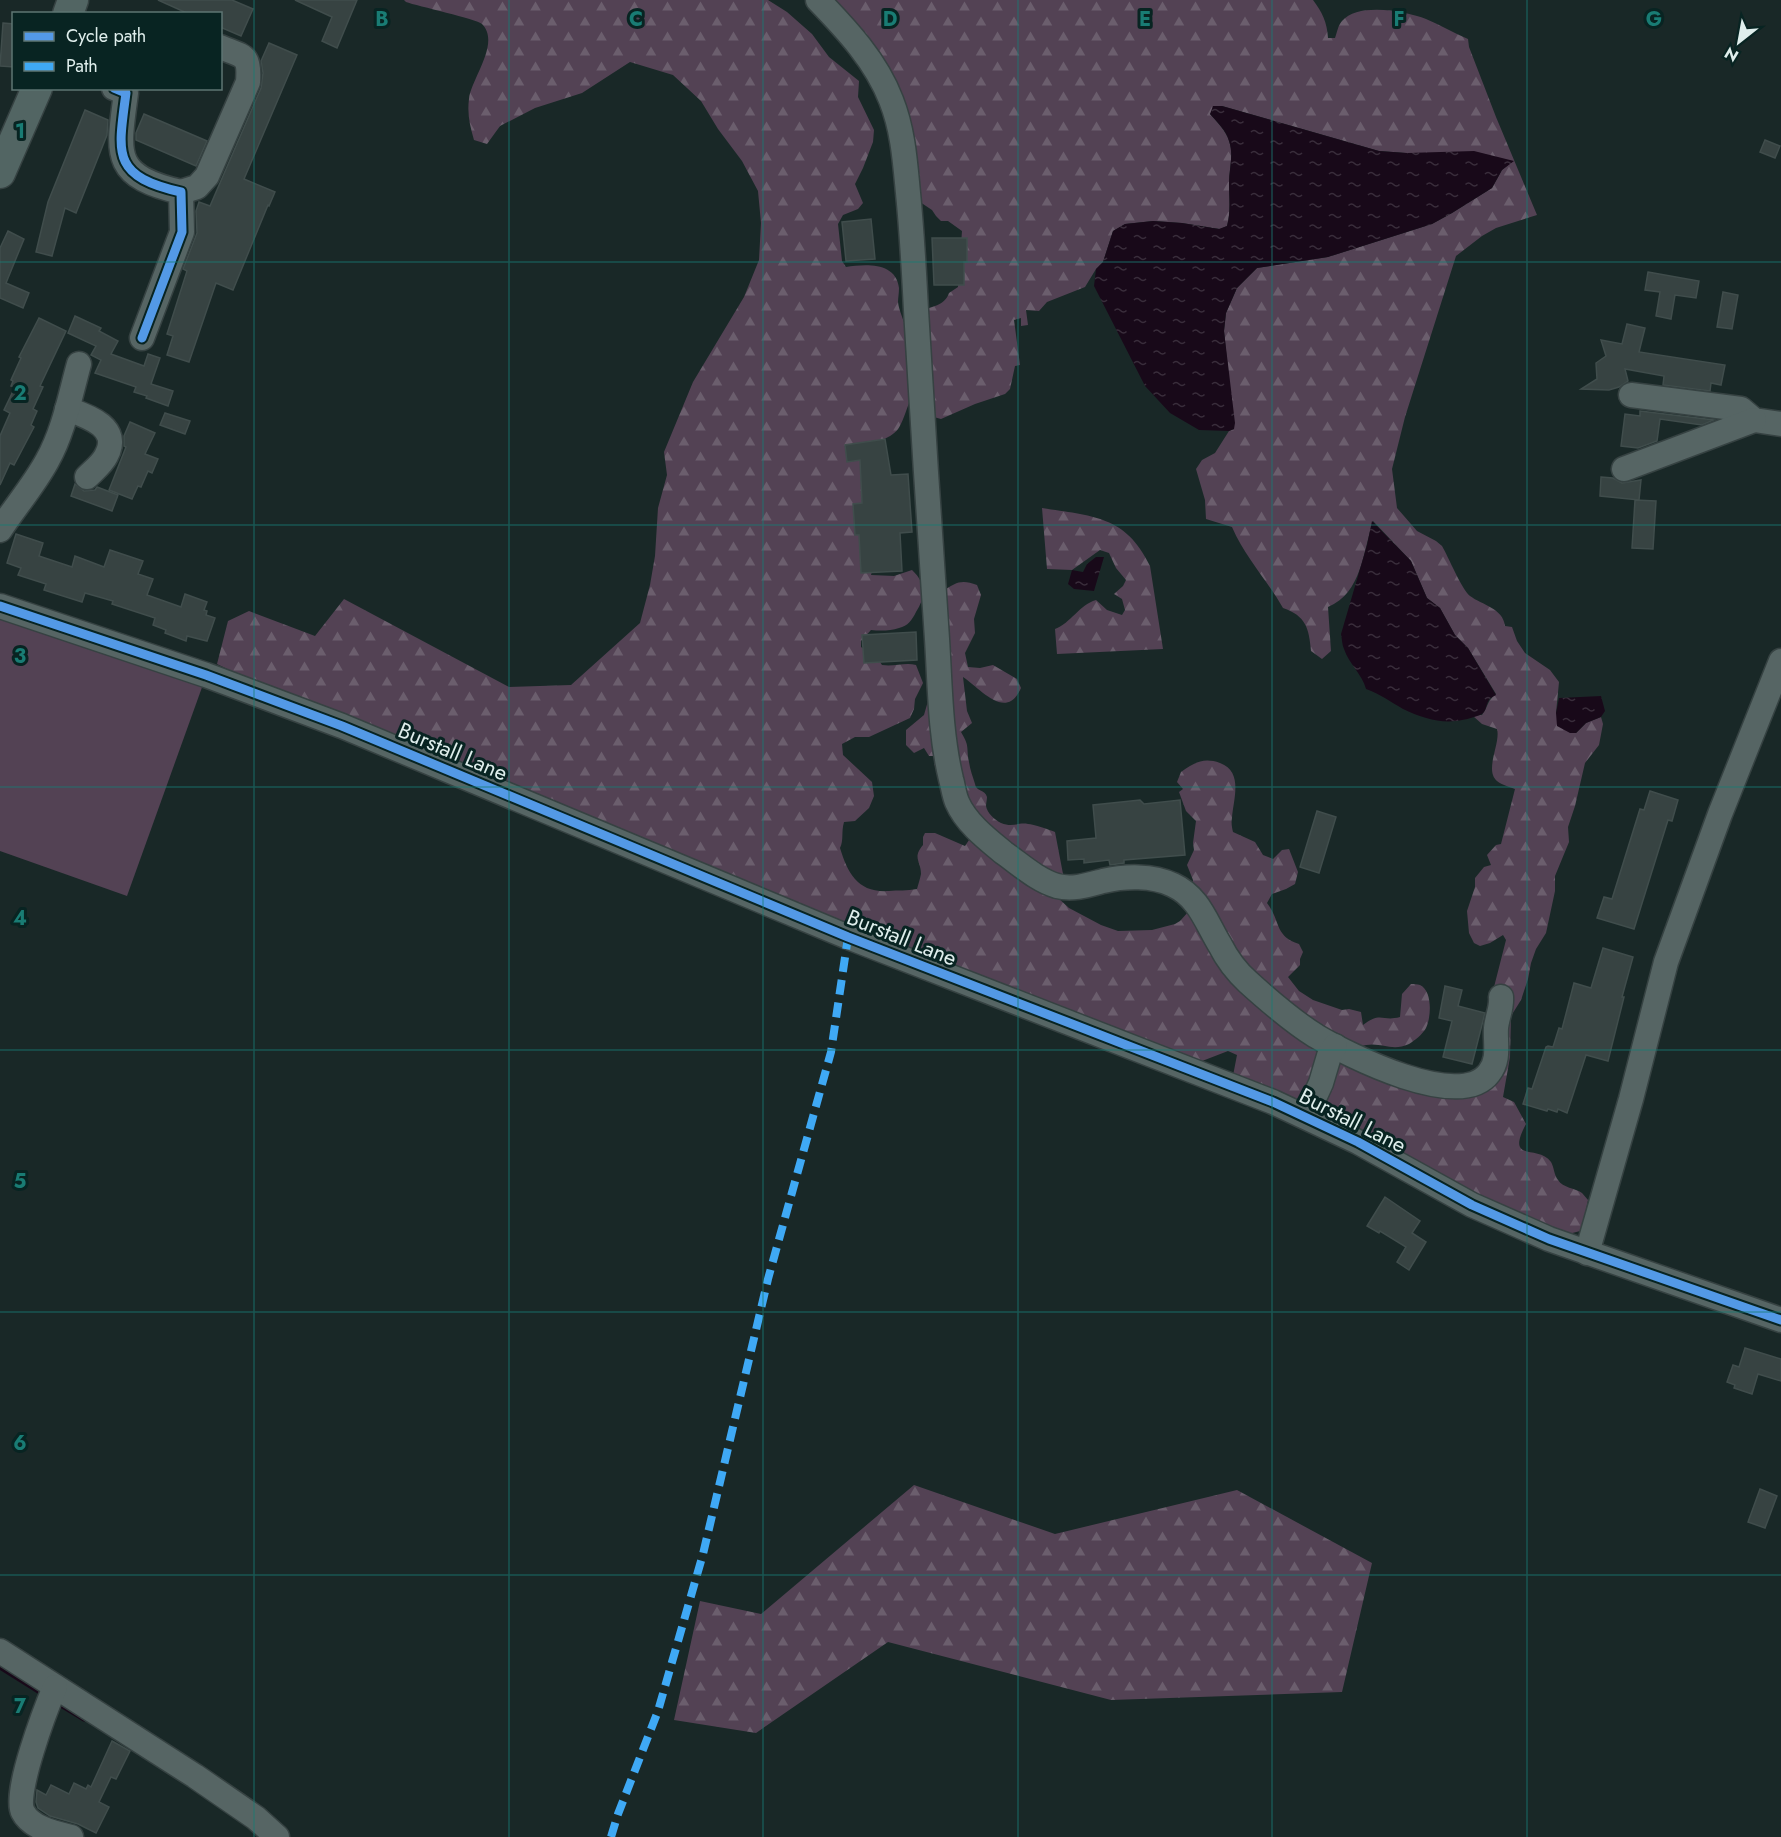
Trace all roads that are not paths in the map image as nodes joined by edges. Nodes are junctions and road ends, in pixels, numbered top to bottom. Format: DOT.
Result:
graph roads {
  1 [pos="818,0"];
  2 [pos="222,48"];
  3 [pos="36,90"];
  4 [pos="123,90"];
  5 [pos="3,161"];
  6 [pos="181,192"];
  7 [pos="142,338"];
  8 [pos="79,364"];
  9 [pos="1631,395"];
  10 [pos="67,409"];
  11 [pos="1754,420"];
  12 [pos="1781,424"];
  13 [pos="1624,469"];
  14 [pos="87,477"];
  15 [pos="0,530"];
  16 [pos="0,606"];
  17 [pos="1781,661"];
  18 [pos="1501,997"];
  19 [pos="1335,1046"];
  20 [pos="1306,1116"];
  21 [pos="1587,1253"];
  22 [pos="1781,1320"];
  23 [pos="0,1651"];
  24 [pos="50,1684"];
  25 [pos="71,1837"];
  26 [pos="277,1837"];
  1 -- 19 [label="street"];
  2 -- 6 [label="street"];
  3 -- 5 [label="main road"];
  4 -- 6 [label="street"];
  6 -- 7 [label="street"];
  8 -- 10 [label="street"];
  9 -- 11 [label="street"];
  10 -- 14 [label="street"];
  10 -- 15 [label="street"];
  11 -- 12 [label="street"];
  11 -- 13 [label="street"];
  16 -- 20 [label="street, Burstall Lane"];
  17 -- 21 [label="street"];
  18 -- 19 [label="street"];
  19 -- 20 [label="street"];
  20 -- 21 [label="street, Burstall Lane"];
  21 -- 22 [label="street, Burstall Lane"];
  23 -- 24 [label="street"];
  24 -- 25 [label="street"];
  24 -- 26 [label="street"];
}
